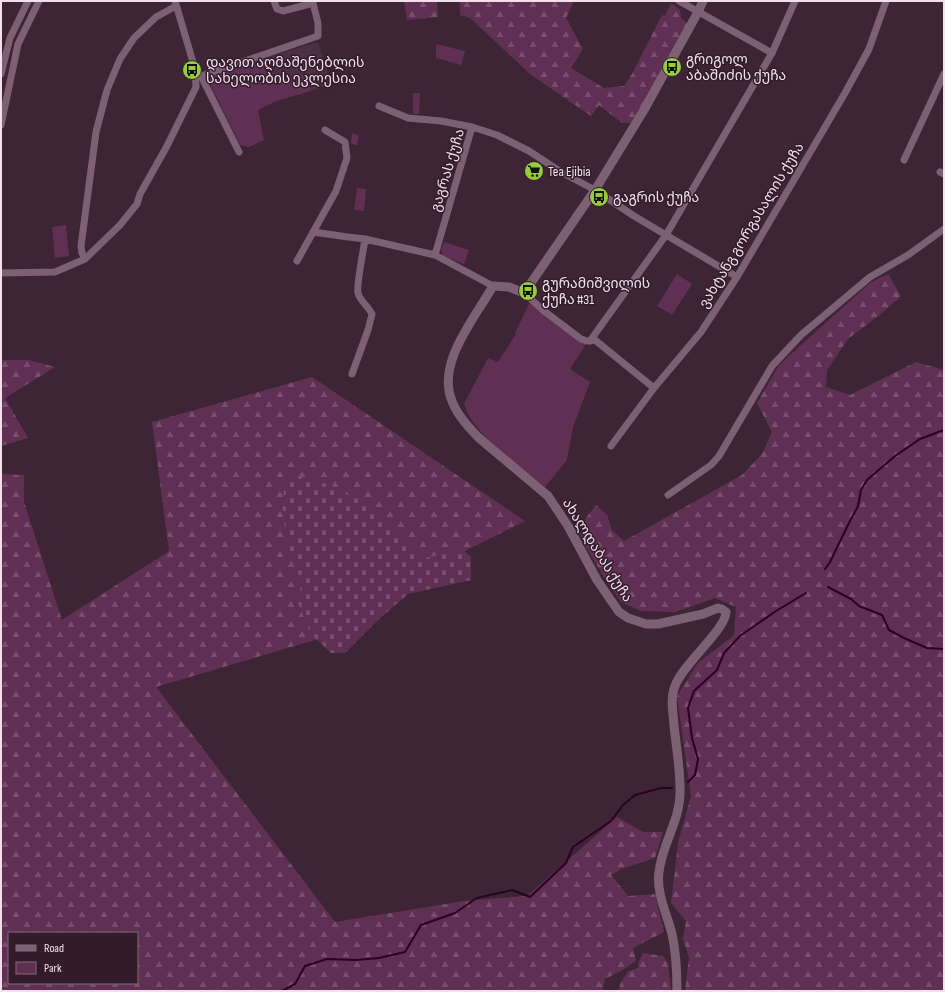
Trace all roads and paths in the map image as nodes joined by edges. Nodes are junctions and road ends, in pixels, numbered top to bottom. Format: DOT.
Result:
graph roads {
  1 [pos="28,1"];
  2 [pos="39,1"];
  3 [pos="274,1"];
  4 [pos="679,1"];
  5 [pos="703,1"];
  6 [pos="795,1"];
  7 [pos="886,1"];
  8 [pos="176,3"];
  9 [pos="698,12"];
  10 [pos="6,53"];
  11 [pos="772,53"];
  12 [pos="16,55"];
  13 [pos="195,69"];
  14 [pos="1,74"];
  15 [pos="944,74"];
  16 [pos="201,76"];
  17 [pos="379,106"];
  18 [pos="1,125"];
  19 [pos="472,127"];
  20 [pos="325,130"];
  21 [pos="240,152"];
  22 [pos="904,160"];
  23 [pos="595,190"];
  24 [pos="313,232"];
  25 [pos="943,232"];
  26 [pos="666,235"];
  27 [pos="365,239"];
  28 [pos="435,255"];
  29 [pos="85,259"];
  30 [pos="297,261"];
  31 [pos="1,273"];
  32 [pos="737,277"];
  33 [pos="493,286"];
  34 [pos="524,292"];
  35 [pos="590,341"];
  36 [pos="352,374"];
  37 [pos="654,388"];
  38 [pos="611,446"];
  39 [pos="668,495"];
  40 [pos="678,991"];
  1 -- 10 [label="street"];
  2 -- 12 [label="street"];
  3 -- 16 [label="street"];
  4 -- 9 [label="street"];
  5 -- 9 [label="street"];
  6 -- 11 [label="street"];
  7 -- 32 [label="street, ვახტანგ გორგასალის ქუჩა"];
  8 -- 13 [label="street"];
  8 -- 29 [label="street"];
  9 -- 11 [label="street"];
  9 -- 23 [label="street"];
  10 -- 12 [label="street"];
  10 -- 14 [label="street"];
  11 -- 26 [label="street"];
  12 -- 18 [label="street"];
  13 -- 16 [label="street"];
  13 -- 29 [label="street"];
  15 -- 22 [label="street"];
  16 -- 21 [label="street"];
  17 -- 19 [label="street"];
  19 -- 23 [label="street, გაგრას ქუჩა"];
  19 -- 28 [label="street, გაგრას ქუჩა"];
  20 -- 24 [label="street"];
  23 -- 26 [label="street, გაგრას ქუჩა"];
  23 -- 34 [label="street"];
  24 -- 27 [label="street"];
  24 -- 30 [label="street"];
  25 -- 39 [label="street"];
  26 -- 32 [label="street, გაგრას ქუჩა"];
  26 -- 35 [label="street"];
  27 -- 28 [label="street"];
  27 -- 36 [label="street"];
  28 -- 33 [label="street"];
  29 -- 31 [label="street"];
  32 -- 37 [label="street, ვახტანგ გორგასალის ქუჩა"];
  33 -- 34 [label="street"];
  33 -- 40 [label="street, ახალდაბას ქუჩა"];
  34 -- 35 [label="street"];
  35 -- 37 [label="street"];
  37 -- 38 [label="street, ვახტანგ გორგასალის ქუჩა"];
}
